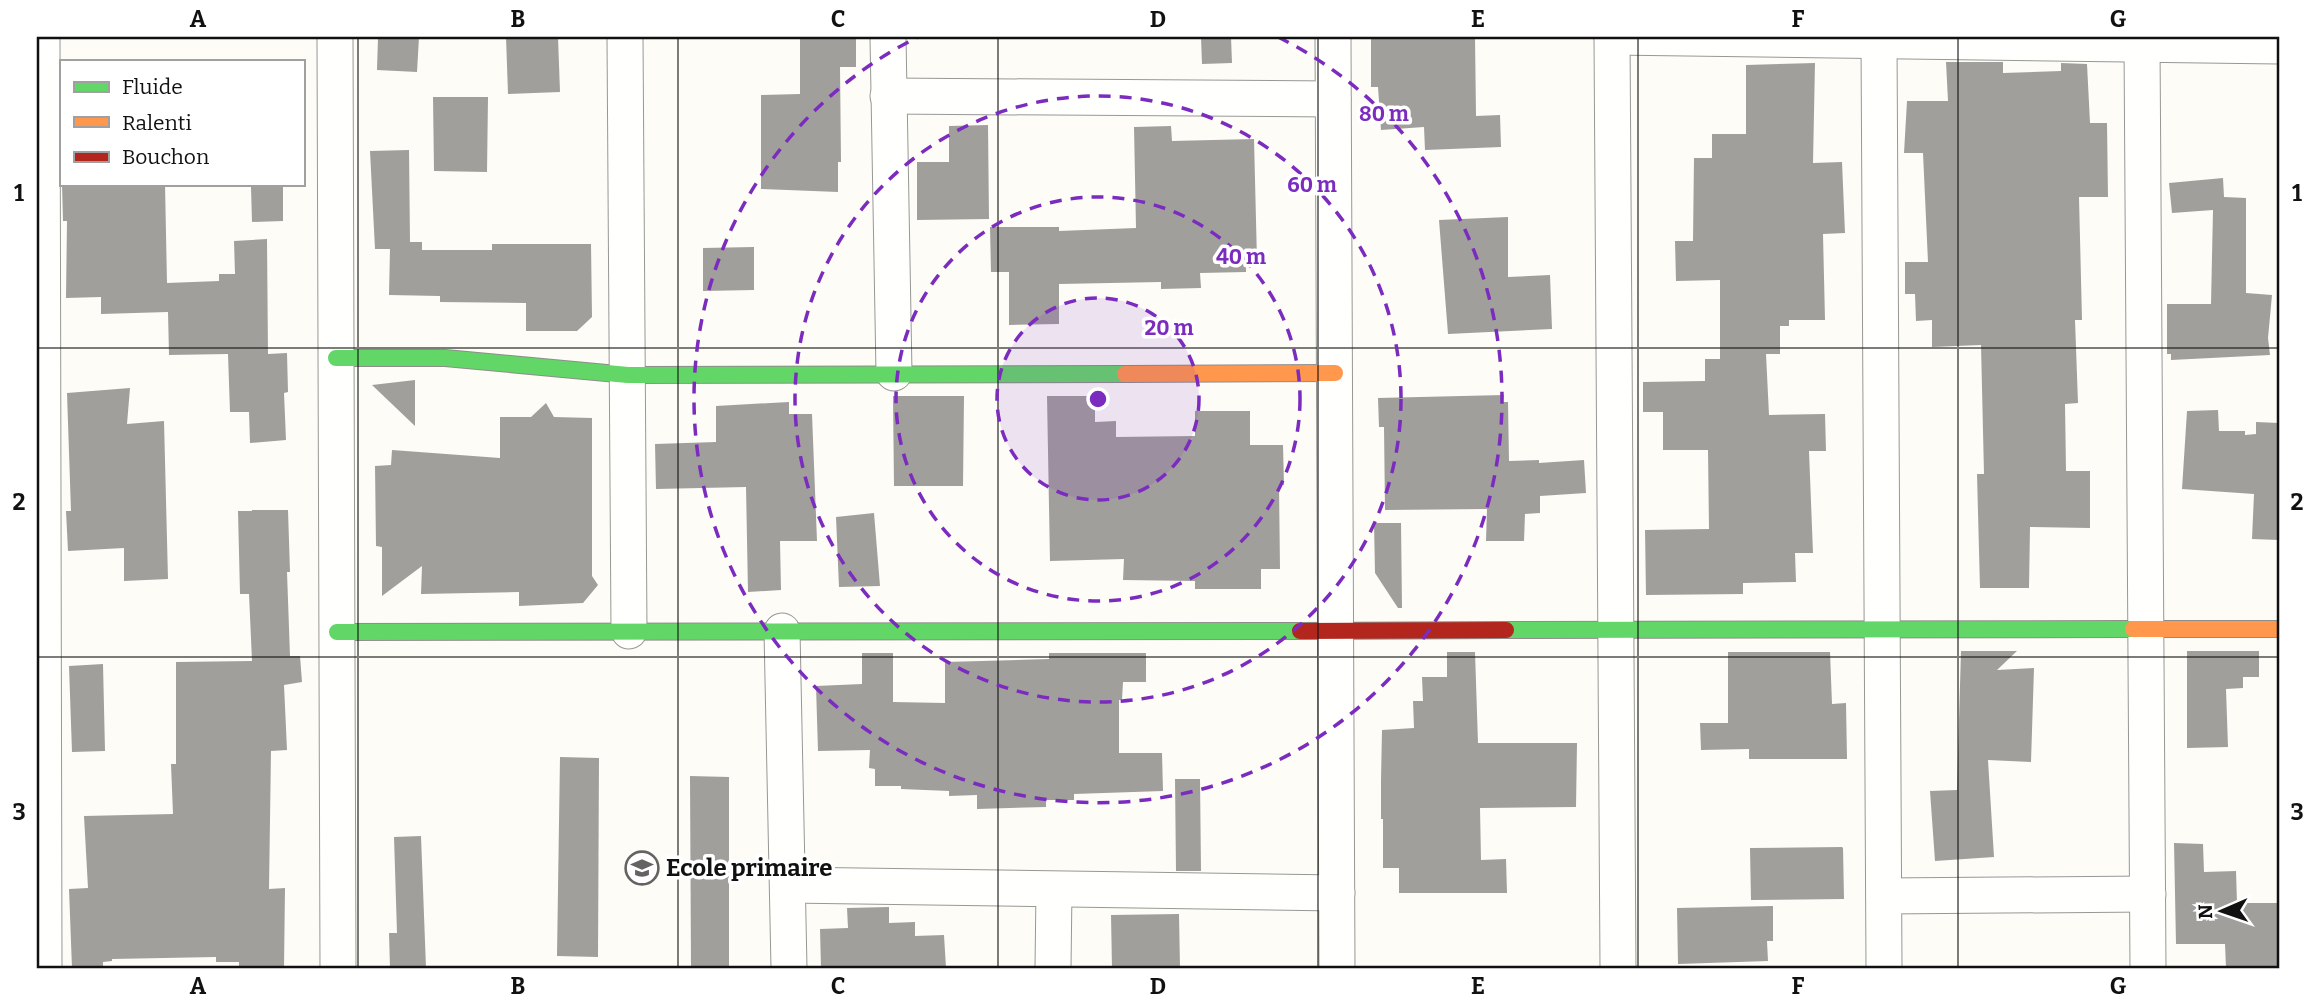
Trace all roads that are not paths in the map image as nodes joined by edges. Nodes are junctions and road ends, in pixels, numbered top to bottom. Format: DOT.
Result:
graph roads {
  1 [pos="42,37"];
  2 [pos="335,37"];
  3 [pos="625,37"];
  4 [pos="888,37"];
  5 [pos="1333,37"];
  6 [pos="1612,37"];
  7 [pos="1879,41"];
  8 [pos="2142,44"];
  9 [pos="2279,46"];
  10 [pos="888,96"];
  11 [pos="1333,99"];
  12 [pos="39,283"];
  13 [pos="336,358"];
  14 [pos="894,373"];
  15 [pos="1335,373"];
  16 [pos="628,374"];
  17 [pos="40,545"];
  18 [pos="1882,629"];
  19 [pos="2146,629"];
  20 [pos="2279,629"];
  21 [pos="1336,630"];
  22 [pos="1616,630"];
  23 [pos="629,631"];
  24 [pos="782,631"];
  25 [pos="337,632"];
  26 [pos="40,817"];
  27 [pos="788,884"];
  28 [pos="1054,890"];
  29 [pos="1337,893"];
  30 [pos="2148,894"];
  31 [pos="1884,896"];
  32 [pos="44,968"];
  33 [pos="338,968"];
  34 [pos="789,968"];
  35 [pos="1053,968"];
  36 [pos="1337,968"];
  37 [pos="1618,968"];
  38 [pos="1884,968"];
  39 [pos="2148,968"];
  1 -- 12 [label="street"];
  2 -- 13 [label="street"];
  3 -- 16 [label="street"];
  4 -- 10 [label="street"];
  5 -- 11 [label="street"];
  6 -- 7 [label="street"];
  6 -- 22 [label="street"];
  7 -- 8 [label="street"];
  7 -- 18 [label="street"];
  8 -- 9 [label="street"];
  8 -- 19 [label="street"];
  10 -- 11 [label="street"];
  10 -- 14 [label="street"];
  11 -- 15 [label="street"];
  12 -- 17 [label="street"];
  13 -- 16 [label="street"];
  13 -- 25 [label="street"];
  14 -- 15 [label="street"];
  14 -- 16 [label="street"];
  15 -- 21 [label="street"];
  16 -- 23 [label="street"];
  17 -- 26 [label="street"];
  18 -- 19 [label="street"];
  18 -- 22 [label="street"];
  18 -- 31 [label="street"];
  19 -- 20 [label="street"];
  19 -- 30 [label="street"];
  21 -- 22 [label="street"];
  21 -- 24 [label="street"];
  21 -- 29 [label="street"];
  22 -- 37 [label="street"];
  23 -- 24 [label="street"];
  23 -- 25 [label="street"];
  24 -- 27 [label="street"];
  25 -- 33 [label="street"];
  26 -- 32 [label="street"];
  27 -- 28 [label="street"];
  27 -- 34 [label="street"];
  28 -- 29 [label="street"];
  28 -- 35 [label="street"];
  29 -- 36 [label="street"];
  30 -- 31 [label="street"];
  30 -- 39 [label="street"];
  31 -- 38 [label="street"];
}
